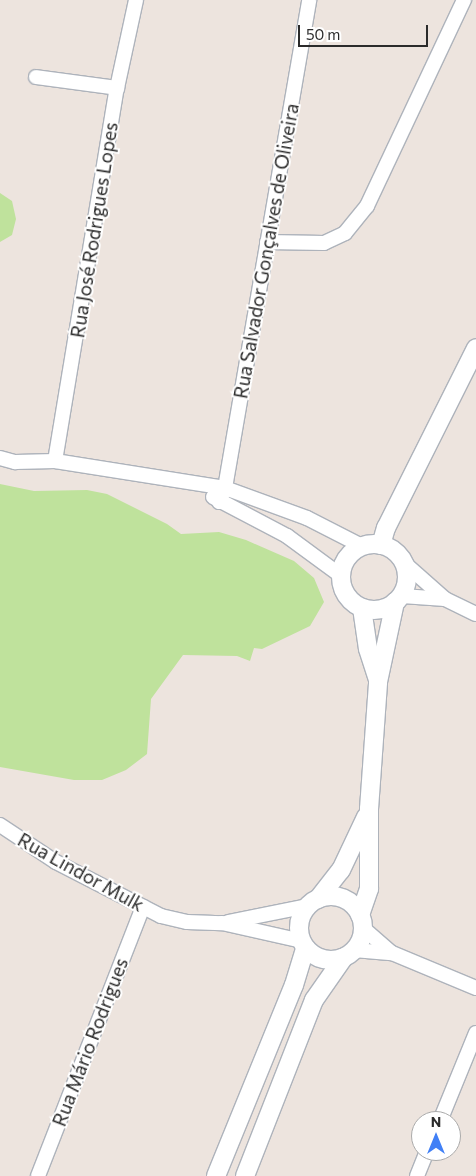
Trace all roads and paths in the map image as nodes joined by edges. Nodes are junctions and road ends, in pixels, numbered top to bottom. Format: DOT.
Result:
graph roads {
  1 [pos="136,0"];
  2 [pos="309,0"];
  3 [pos="464,0"];
  4 [pos="36,77"];
  5 [pos="117,88"];
  6 [pos="268,242"];
  7 [pos="476,348"];
  8 [pos="0,458"];
  9 [pos="55,461"];
  10 [pos="196,484"];
  11 [pos="225,488"];
  12 [pos="219,502"];
  13 [pos="381,545"];
  14 [pos="362,546"];
  15 [pos="402,560"];
  16 [pos="340,575"];
  17 [pos="398,599"];
  18 [pos="445,599"];
  19 [pos="362,608"];
  20 [pos="476,614"];
  21 [pos="378,682"];
  22 [pos="369,809"];
  23 [pos="0,825"];
  24 [pos="313,902"];
  25 [pos="143,908"];
  26 [pos="362,921"];
  27 [pos="222,923"];
  28 [pos="303,944"];
  29 [pos="392,953"];
  30 [pos="349,954"];
  31 [pos="476,988"];
  32 [pos="476,1033"];
  33 [pos="444,1111"];
  34 [pos="424,1161"];
  35 [pos="38,1176"];
  36 [pos="216,1176"];
  37 [pos="245,1176"];
  38 [pos="417,1176"];
  1 -- 5 [label="street, Rua José Rodrigues Lopes"];
  2 -- 6 [label="street, Rua Salvador Gonçalves de Oliveira"];
  3 -- 6 [label="street"];
  4 -- 5 [label="street"];
  5 -- 9 [label="street, Rua José Rodrigues Lopes"];
  6 -- 11 [label="street, Rua Salvador Gonçalves de Oliveira"];
  7 -- 13 [label="street"];
  8 -- 9 [label="street"];
  9 -- 10 [label="street"];
  10 -- 11 [label="street"];
  10 -- 12 [label="street"];
  11 -- 12 [label="street, Rua Salvador Gonçalves de Oliveira"];
  11 -- 14 [label="street"];
  12 -- 16 [label="street"];
  13 -- 14 [label="street"];
  13 -- 15 [label="street"];
  14 -- 16 [label="street"];
  15 -- 17 [label="street"];
  15 -- 18 [label="street"];
  16 -- 19 [label="street"];
  17 -- 18 [label="street"];
  17 -- 19 [label="street"];
  17 -- 21 [label="street"];
  18 -- 20 [label="street"];
  19 -- 21 [label="street"];
  21 -- 22 [label="street"];
  22 -- 24 [label="street"];
  22 -- 26 [label="street"];
  23 -- 25 [label="street, Rua Lindor Mulk"];
  24 -- 26 [label="street"];
  24 -- 27 [label="street, Rua Lindor Mulk"];
  24 -- 28 [label="street"];
  25 -- 27 [label="street, Rua Lindor Mulk"];
  25 -- 35 [label="street, Rua Mário Rodrigues"];
  26 -- 29 [label="street"];
  26 -- 30 [label="street"];
  27 -- 28 [label="street, Rua Lindor Mulk"];
  28 -- 30 [label="street"];
  28 -- 36 [label="street"];
  29 -- 30 [label="street"];
  29 -- 31 [label="street"];
  30 -- 37 [label="street"];
  32 -- 33 [label="street"];
  34 -- 38 [label="street"];
}
